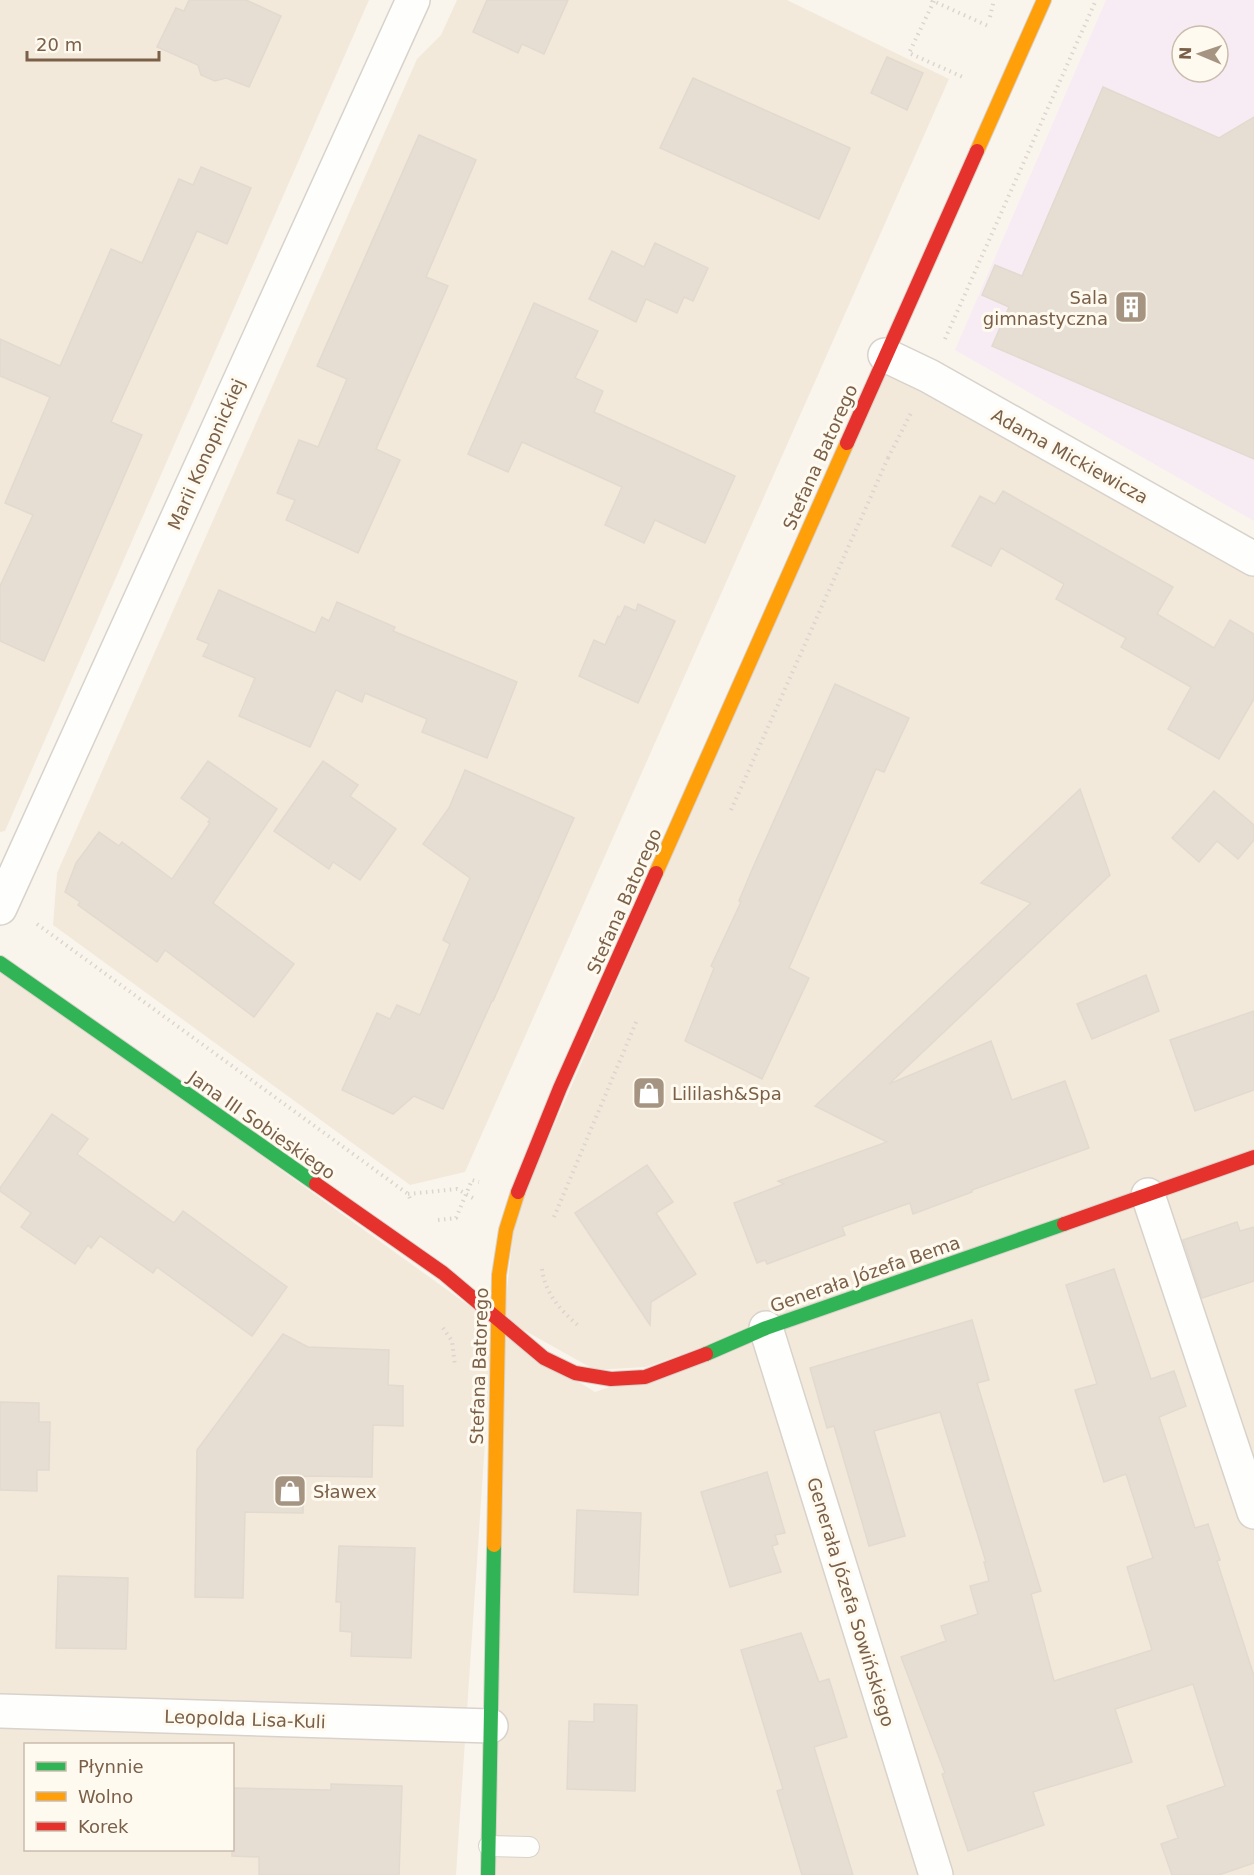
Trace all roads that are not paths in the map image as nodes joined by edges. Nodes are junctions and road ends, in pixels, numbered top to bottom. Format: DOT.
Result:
graph roads {
  1 [pos="413,0"];
  2 [pos="1044,0"];
  3 [pos="885,355"];
  4 [pos="1254,559"];
  5 [pos="4,901"];
  6 [pos="0,963"];
  7 [pos="1254,1157"];
  8 [pos="1148,1195"];
  9 [pos="498,1321"];
  10 [pos="766,1328"];
  11 [pos="1254,1512"];
  12 [pos="0,1711"];
  13 [pos="491,1726"];
  14 [pos="489,1846"];
  15 [pos="529,1848"];
  16 [pos="489,1875"];
  17 [pos="936,1875"];
  1 -- 5 [label="street, Marii Konopnickiej"];
  2 -- 3 [label="street, Stefana Batorego"];
  3 -- 4 [label="street, Adama Mickiewicza"];
  3 -- 9 [label="street, Stefana Batorego"];
  6 -- 9 [label="street, Jana III Sobieskiego"];
  7 -- 8 [label="street, Generała Józefa Bema"];
  8 -- 10 [label="street, Generała Józefa Bema"];
  8 -- 11 [label="street"];
  9 -- 10 [label="street, Generała Józefa Bema"];
  9 -- 13 [label="street, Stefana Batorego"];
  10 -- 17 [label="street, Generała Józefa Sowińskiego"];
  12 -- 13 [label="street, Leopolda Lisa-Kuli"];
  13 -- 14 [label="street, Stefana Batorego"];
  14 -- 15 [label="lane"];
  14 -- 16 [label="street, Stefana Batorego"];
}
